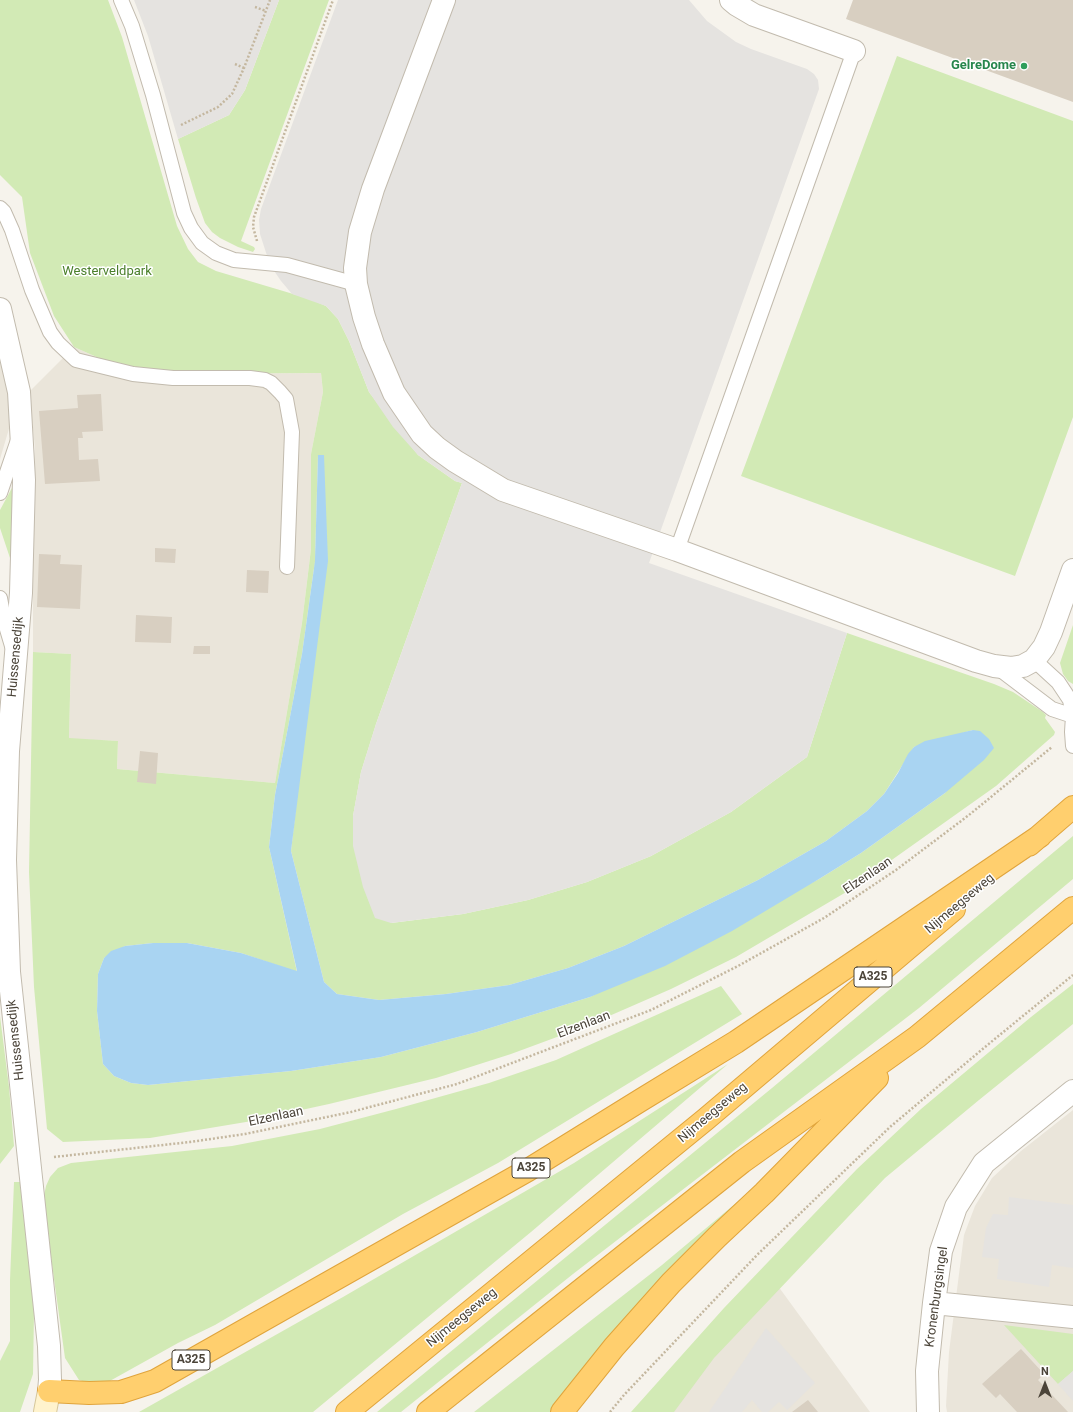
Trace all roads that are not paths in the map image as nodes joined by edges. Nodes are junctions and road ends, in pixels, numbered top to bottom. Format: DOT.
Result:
graph roads {
  1 [pos="122,0"];
  2 [pos="444,0"];
  3 [pos="731,0"];
  4 [pos="854,51"];
  5 [pos="0,208"];
  6 [pos="356,284"];
  7 [pos="0,309"];
  8 [pos="22,428"];
  9 [pos="0,493"];
  10 [pos="676,550"];
  11 [pos="287,567"];
  12 [pos="1073,570"];
  13 [pos="0,598"];
  14 [pos="16,656"];
  15 [pos="1034,660"];
  16 [pos="994,666"];
  17 [pos="1072,716"];
  18 [pos="1072,739"];
  19 [pos="4,764"];
  20 [pos="1073,807"];
  21 [pos="1040,836"];
  22 [pos="1073,908"];
  23 [pos="917,1037"];
  24 [pos="1073,1091"];
  25 [pos="934,1303"];
  26 [pos="1073,1317"];
  27 [pos="49,1391"];
  28 [pos="45,1412"];
  29 [pos="347,1412"];
  30 [pos="428,1412"];
  31 [pos="562,1412"];
  32 [pos="928,1412"];
  1 -- 6 [label="lane"];
  2 -- 6 [label="street"];
  3 -- 4 [label="street"];
  4 -- 10 [label="lane"];
  5 -- 11 [label="lane"];
  6 -- 10 [label="street"];
  7 -- 8 [label="street, Huissensedijk"];
  8 -- 9 [label="lane"];
  8 -- 14 [label="street, Huissensedijk"];
  10 -- 16 [label="street"];
  12 -- 15 [label="street"];
  13 -- 14 [label="lane"];
  14 -- 19 [label="street, Huissensedijk"];
  15 -- 16 [label="street"];
  15 -- 17 [label="lane"];
  16 -- 17 [label="lane"];
  17 -- 18 [label="lane"];
  19 -- 27 [label="street, Huissensedijk"];
  20 -- 21 [label="highway, Nijmeegseweg / A325"];
  21 -- 27 [label="highway, A325"];
  21 -- 29 [label="highway, Nijmeegseweg / A325"];
  22 -- 23 [label="highway"];
  23 -- 30 [label="highway"];
  23 -- 31 [label="highway"];
  24 -- 25 [label="street, Kronenburgsingel"];
  25 -- 26 [label="street"];
  25 -- 32 [label="street, Kronenburgsingel"];
  27 -- 28 [label="street, Huissensedijk"];
}
